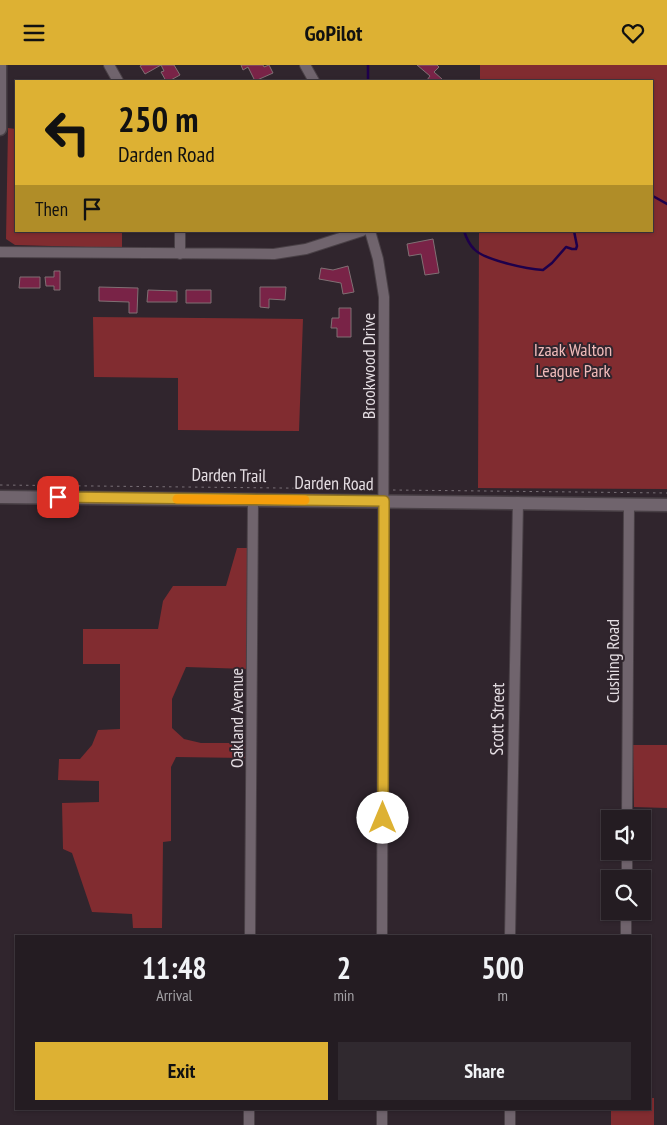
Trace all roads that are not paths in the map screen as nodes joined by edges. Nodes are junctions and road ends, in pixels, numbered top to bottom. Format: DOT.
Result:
graph roads {
  1 [pos="0,65"];
  2 [pos="109,65"];
  3 [pos="305,65"];
  4 [pos="117,80"];
  5 [pos="313,80"];
  6 [pos="0,129"];
  7 [pos="180,232"];
  8 [pos="359,232"];
  9 [pos="370,232"];
  10 [pos="0,252"];
  11 [pos="180,253"];
  12 [pos="384,495"];
  13 [pos="0,497"];
  14 [pos="254,500"];
  15 [pos="518,502"];
  16 [pos="629,504"];
  17 [pos="667,505"];
  18 [pos="627,810"];
  19 [pos="626,920"];
  20 [pos="250,935"];
  21 [pos="382,935"];
  22 [pos="510,935"];
  23 [pos="626,935"];
  24 [pos="249,1110"];
  25 [pos="382,1110"];
  26 [pos="510,1110"];
  27 [pos="249,1125"];
  28 [pos="382,1125"];
  29 [pos="510,1125"];
  1 -- 6 [label="street"];
  2 -- 4 [label="street"];
  3 -- 5 [label="street"];
  7 -- 11 [label="street"];
  8 -- 11 [label="street"];
  9 -- 12 [label="street, Brookwood Drive"];
  10 -- 11 [label="street"];
  12 -- 14 [label="street, Darden Road"];
  12 -- 15 [label="street, Darden Road"];
  12 -- 21 [label="street, Brookwood Drive"];
  13 -- 14 [label="street, Darden Road"];
  14 -- 20 [label="street, Oakland Avenue"];
  15 -- 16 [label="street, Darden Road"];
  15 -- 22 [label="street, Scott Street"];
  16 -- 17 [label="street, Darden Road"];
  16 -- 18 [label="street, Cushing Road"];
  19 -- 23 [label="street"];
  24 -- 27 [label="street"];
  25 -- 28 [label="street"];
  26 -- 29 [label="street"];
}
